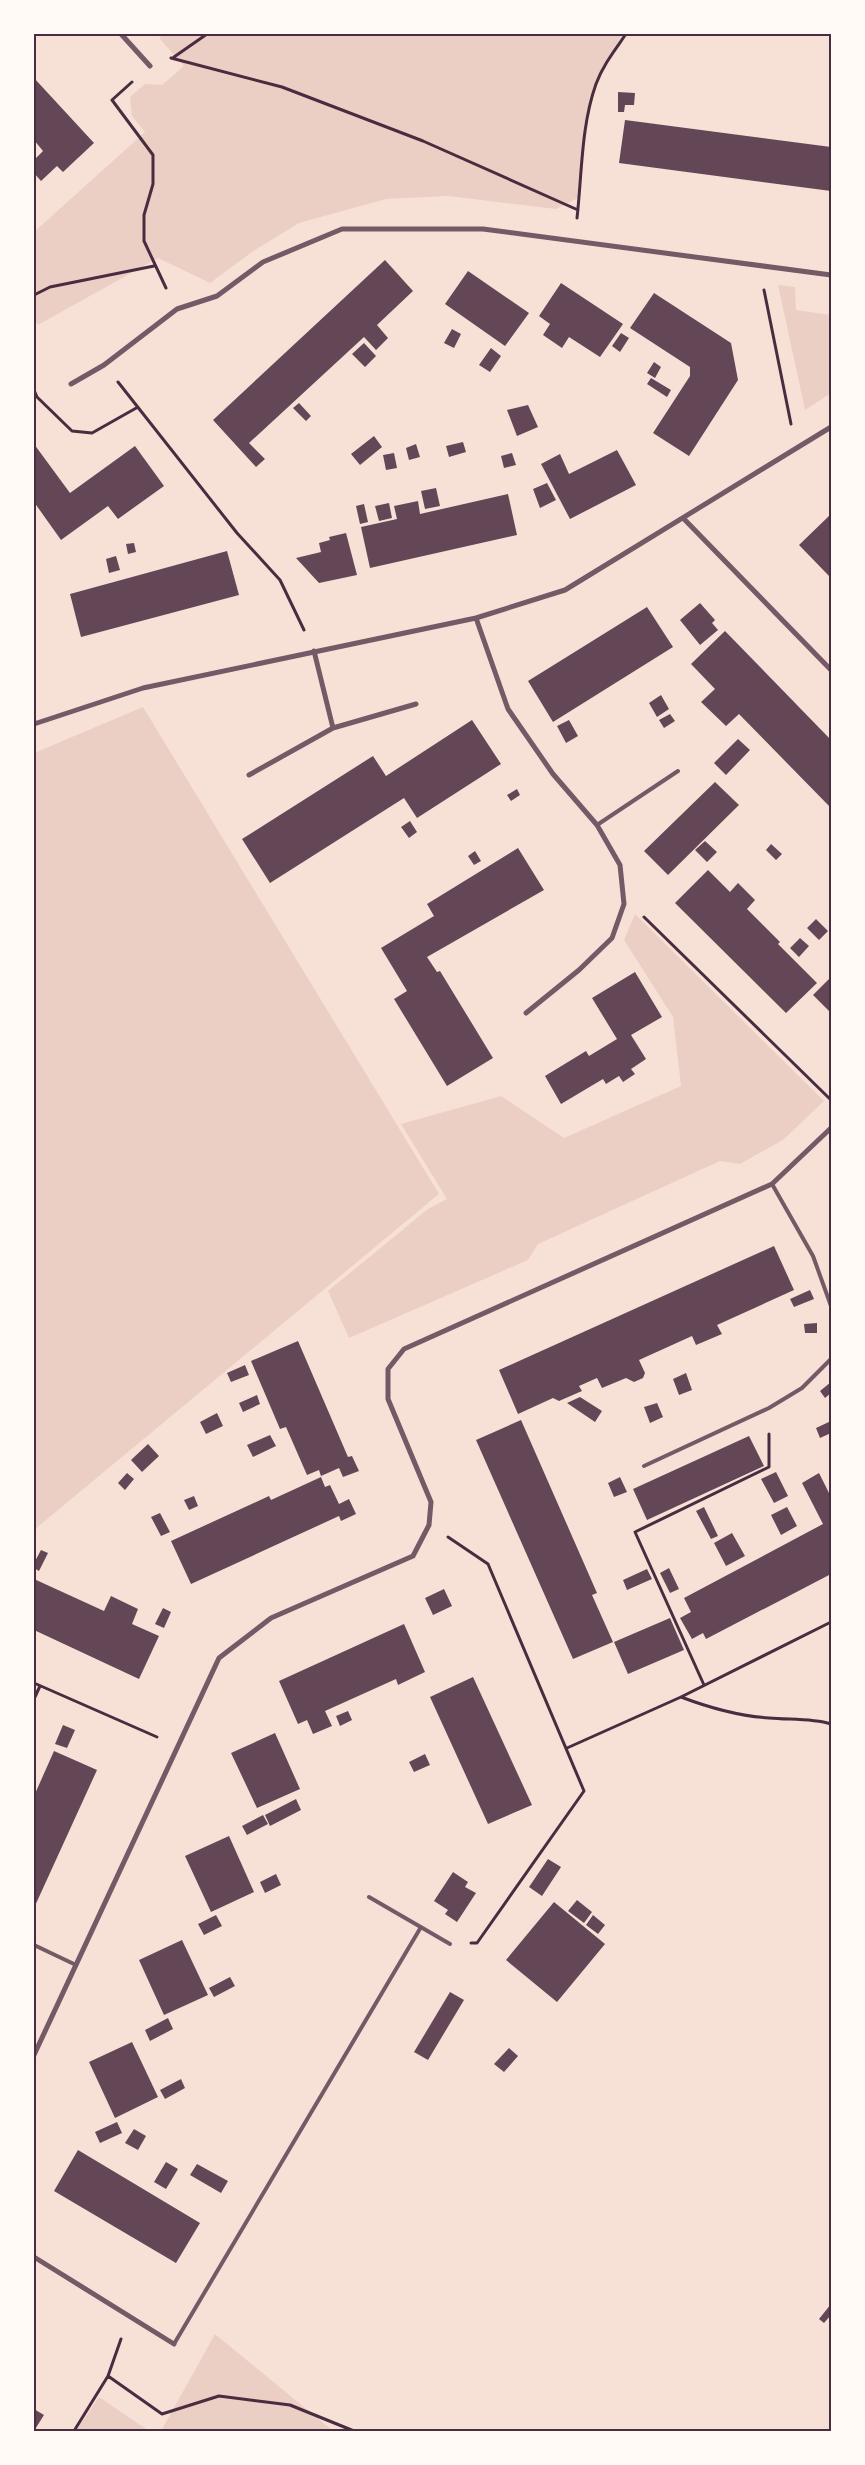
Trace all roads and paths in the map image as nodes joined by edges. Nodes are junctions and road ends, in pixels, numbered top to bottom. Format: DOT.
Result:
graph roads {
  1 [pos="121,34"];
  2 [pos="207,34"];
  3 [pos="626,34"];
  4 [pos="173,57"];
  5 [pos="150,66"];
  6 [pos="759,265"];
  7 [pos="831,275"];
  8 [pos="34,295"];
  9 [pos="104,365"];
  10 [pos="71,384"];
  11 [pos="34,390"];
  12 [pos="138,407"];
  13 [pos="831,427"];
  14 [pos="796,448"];
  15 [pos="684,519"];
  16 [pos="476,618"];
  17 [pos="314,650"];
  18 [pos="831,670"];
  19 [pos="416,704"];
  20 [pos="34,724"];
  21 [pos="333,728"];
  22 [pos="678,771"];
  23 [pos="249,775"];
  24 [pos="597,825"];
  25 [pos="624,904"];
  26 [pos="526,1013"];
  27 [pos="831,1100"];
  28 [pos="831,1128"];
  29 [pos="772,1184"];
  30 [pos="831,1306"];
  31 [pos="831,1358"];
  32 [pos="769,1408"];
  33 [pos="644,1466"];
  34 [pos="429,1525"];
  35 [pos="831,1622"];
  36 [pos="34,1684"];
  37 [pos="704,1685"];
  38 [pos="40,1686"];
  39 [pos="681,1697"];
  40 [pos="34,1698"];
  41 [pos="831,1724"];
  42 [pos="177,1745"];
  43 [pos="567,1748"];
  44 [pos="369,1897"];
  45 [pos="420,1926"];
  46 [pos="450,1944"];
  47 [pos="34,1946"];
  48 [pos="76,1965"];
  49 [pos="34,2055"];
  50 [pos="34,2257"];
  51 [pos="129,2316"];
  52 [pos="174,2344"];
  53 [pos="108,2376"];
  54 [pos="74,2431"];
  55 [pos="354,2431"];
  1 -- 5 [label="street"];
  2 -- 4 [label="path"];
  3 -- 4 [label="path"];
  4 -- 5 [label="path"];
  5 -- 8 [label="path"];
  6 -- 7 [label="street"];
  6 -- 9 [label="street"];
  6 -- 14 [label="path"];
  9 -- 10 [label="street"];
  9 -- 12 [label="path"];
  11 -- 12 [label="path"];
  12 -- 17 [label="path"];
  13 -- 14 [label="street"];
  14 -- 15 [label="street"];
  15 -- 16 [label="street"];
  15 -- 18 [label="street"];
  16 -- 17 [label="street"];
  16 -- 24 [label="street"];
  17 -- 20 [label="street"];
  17 -- 21 [label="street"];
  19 -- 21 [label="street"];
  21 -- 23 [label="street"];
  22 -- 24 [label="lane"];
  24 -- 25 [label="street"];
  25 -- 26 [label="street"];
  25 -- 27 [label="path"];
  28 -- 29 [label="street"];
  29 -- 30 [label="lane"];
  29 -- 34 [label="street"];
  31 -- 32 [label="lane"];
  32 -- 33 [label="lane"];
  32 -- 37 [label="path"];
  34 -- 42 [label="street"];
  34 -- 43 [label="path"];
  35 -- 37 [label="path"];
  36 -- 38 [label="path"];
  37 -- 39 [label="path"];
  38 -- 40 [label="path"];
  38 -- 42 [label="path"];
  39 -- 41 [label="path"];
  39 -- 43 [label="path"];
  42 -- 48 [label="street"];
  43 -- 46 [label="path"];
  44 -- 45 [label="lane"];
  45 -- 46 [label="lane"];
  45 -- 52 [label="lane"];
  47 -- 48 [label="lane"];
  48 -- 49 [label="street"];
  50 -- 51 [label="street"];
  51 -- 52 [label="street"];
  51 -- 53 [label="path"];
  53 -- 54 [label="path"];
  53 -- 55 [label="path"];
}
